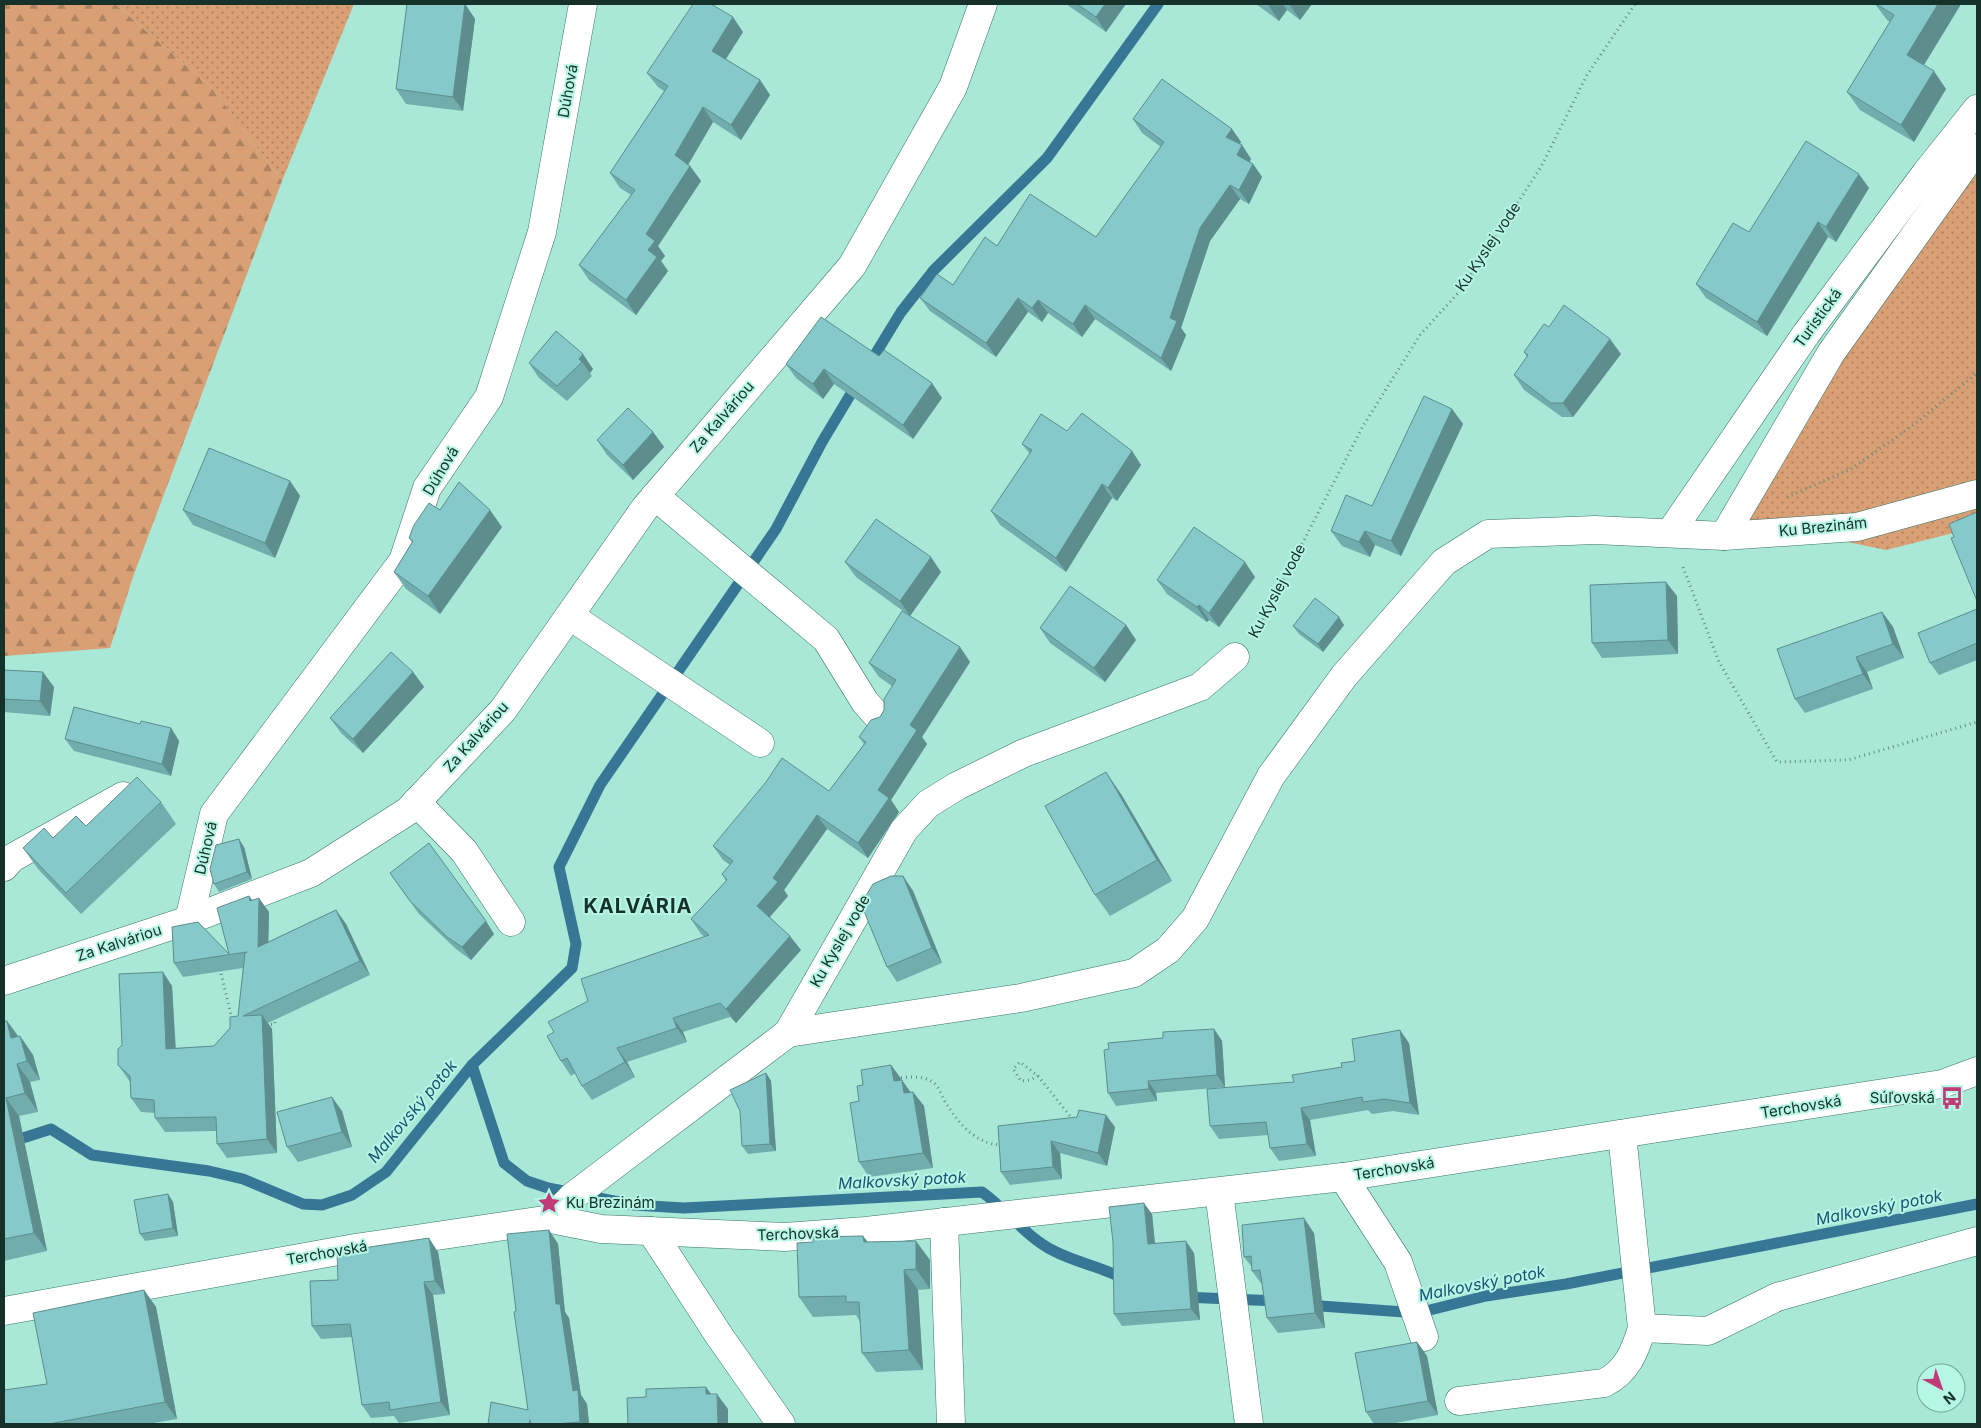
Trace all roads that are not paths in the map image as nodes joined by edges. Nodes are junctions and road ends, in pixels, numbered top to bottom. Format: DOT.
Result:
graph roads {
  1 [pos="583,4"];
  2 [pos="983,4"];
  3 [pos="1977,109"];
  4 [pos="1977,148"];
  5 [pos="1977,494"];
  6 [pos="655,496"];
  7 [pos="1731,525"];
  8 [pos="1670,533"];
  9 [pos="570,616"];
  10 [pos="1235,657"];
  11 [pos="880,719"];
  12 [pos="760,743"];
  13 [pos="123,796"];
  14 [pos="416,802"];
  15 [pos="4,867"];
  16 [pos="189,920"];
  17 [pos="512,922"];
  18 [pos="4,982"];
  19 [pos="788,1033"];
  20 [pos="1977,1071"];
  21 [pos="1622,1134"];
  22 [pos="1343,1177"];
  23 [pos="1219,1192"];
  24 [pos="551,1219"];
  25 [pos="944,1222"];
  26 [pos="651,1231"];
  27 [pos="1977,1241"];
  28 [pos="4,1311"];
  29 [pos="1642,1328"];
  30 [pos="1424,1337"];
  31 [pos="1460,1401"];
  32 [pos="781,1424"];
  33 [pos="951,1424"];
  34 [pos="1248,1424"];
  1 -- 16 [label="street, Dúhová"];
  2 -- 6 [label="street, Za Kalváriou"];
  3 -- 8 [label="street, Turistická"];
  4 -- 7 [label="street, Turistická"];
  5 -- 7 [label="street, Ku Brezinám"];
  6 -- 9 [label="street, Za Kalváriou"];
  6 -- 11 [label="street"];
  7 -- 8 [label="street, Ku Kyslej vode"];
  8 -- 19 [label="street, Ku Kyslej vode"];
  9 -- 12 [label="street"];
  9 -- 14 [label="street, Za Kalváriou"];
  10 -- 19 [label="street, Ku Kyslej vode"];
  13 -- 15 [label="street"];
  14 -- 16 [label="street, Za Kalváriou"];
  14 -- 17 [label="street"];
  16 -- 18 [label="street, Za Kalváriou"];
  19 -- 24 [label="street, Ku Kyslej vode"];
  20 -- 21 [label="street, Terchovská"];
  21 -- 22 [label="street, Terchovská"];
  21 -- 29 [label="street"];
  22 -- 23 [label="street, Terchovská"];
  22 -- 30 [label="street, Terchovská"];
  23 -- 25 [label="street, Terchovská"];
  23 -- 34 [label="street"];
  24 -- 26 [label="street, Terchovská"];
  24 -- 28 [label="street, Terchovská"];
  25 -- 26 [label="street, Terchovská"];
  25 -- 33 [label="street"];
  26 -- 32 [label="street"];
  27 -- 29 [label="street"];
  29 -- 31 [label="street"];
}
